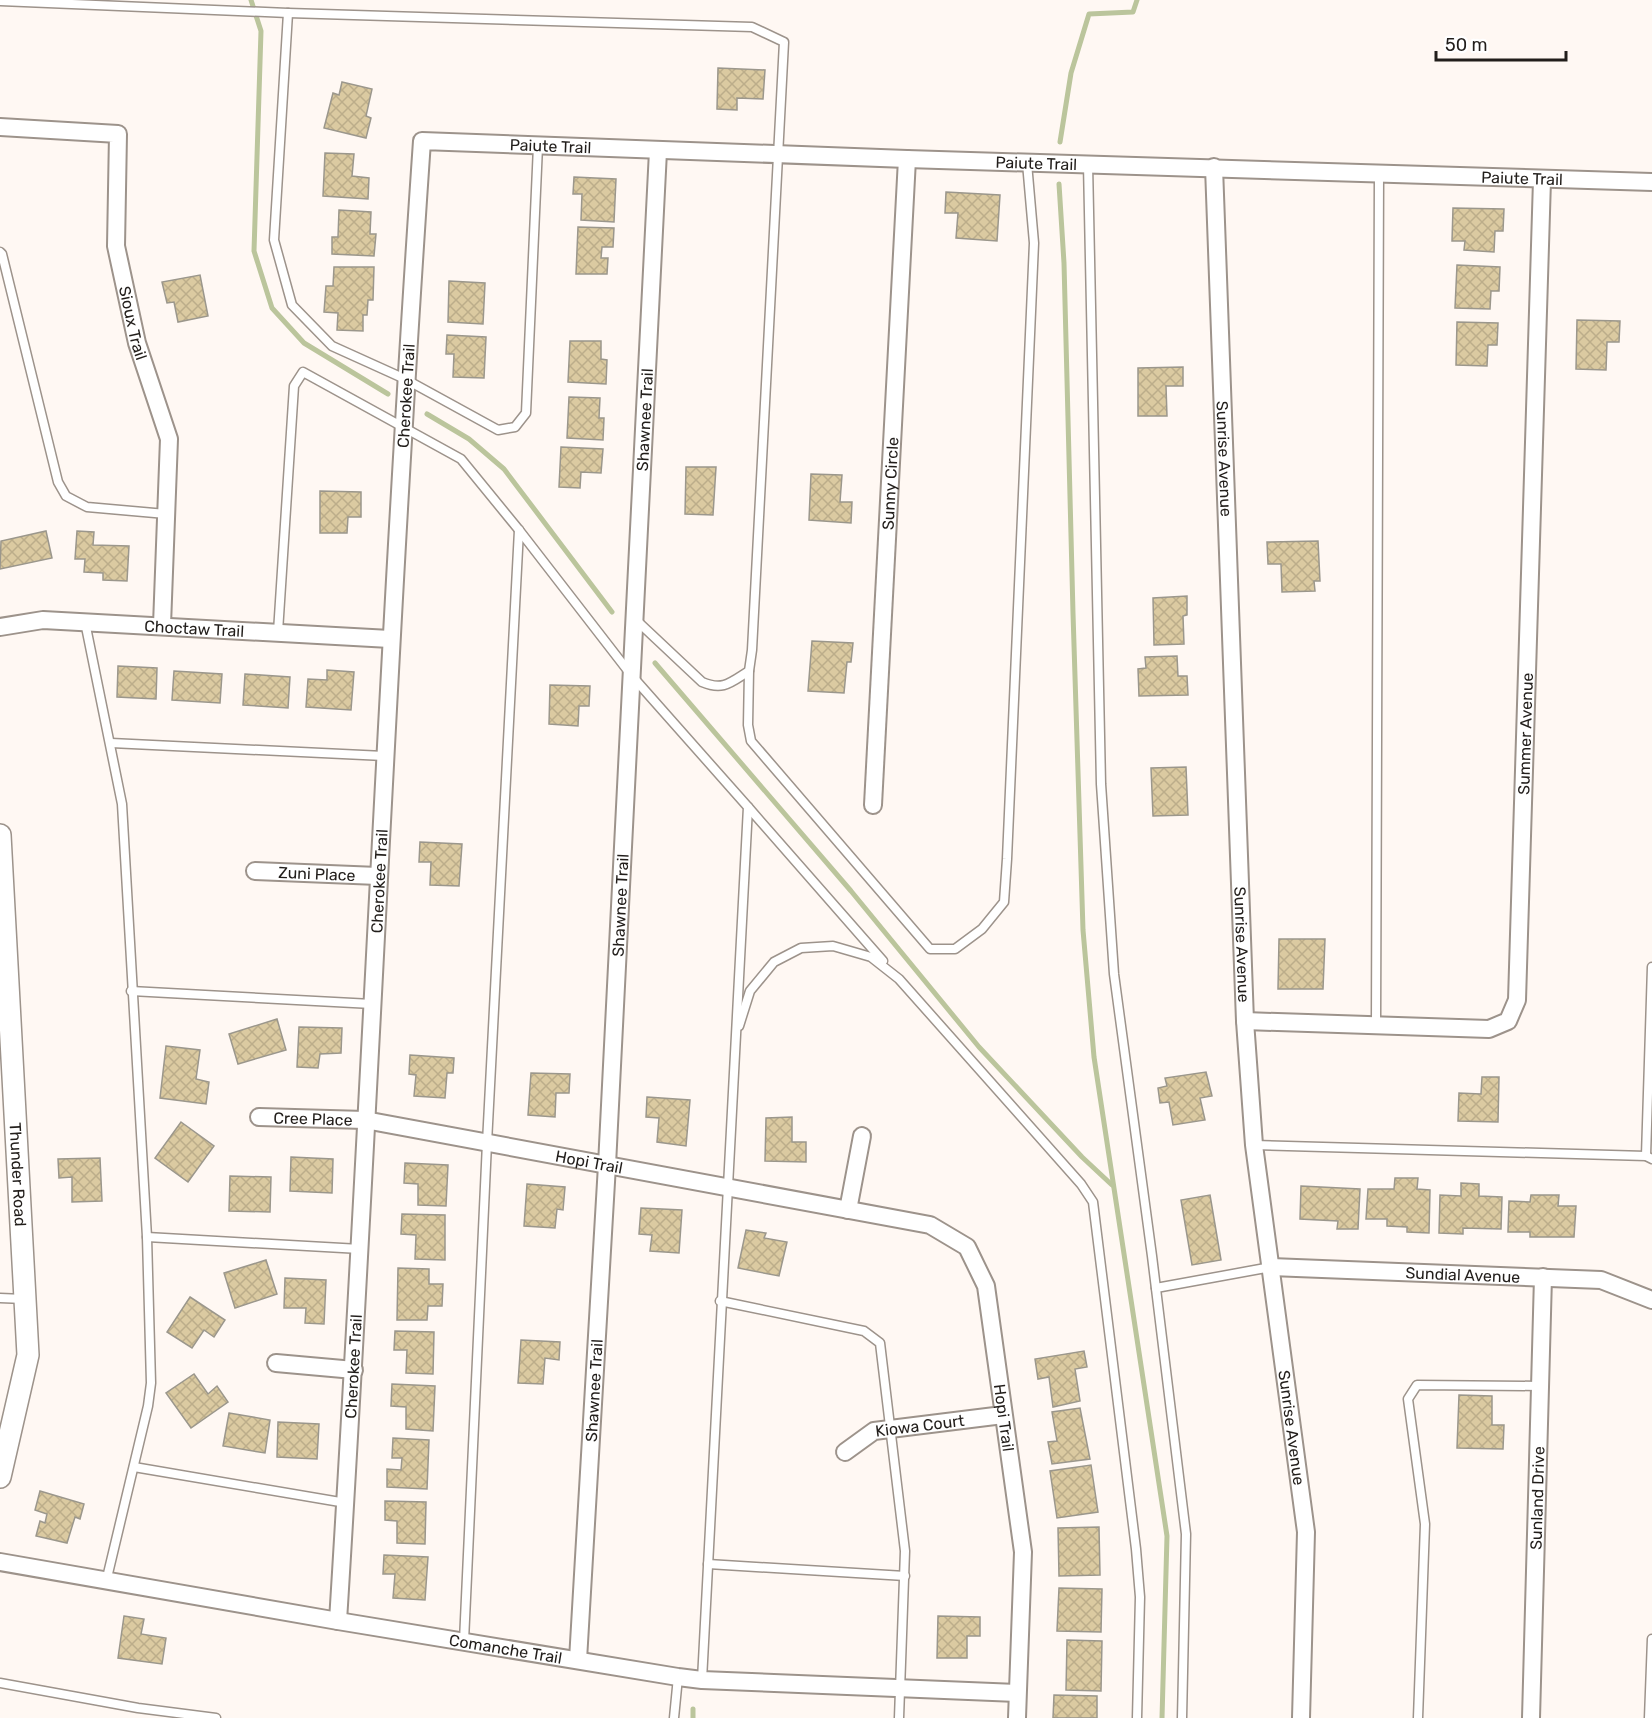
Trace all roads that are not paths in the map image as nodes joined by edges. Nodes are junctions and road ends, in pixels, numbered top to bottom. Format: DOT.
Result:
graph roads {
  1 [pos="0,2"];
  2 [pos="288,13"];
  3 [pos="0,127"];
  4 [pos="422,141"];
  5 [pos="538,146"];
  6 [pos="658,151"];
  7 [pos="779,155"];
  8 [pos="907,159"];
  9 [pos="1027,163"];
  10 [pos="1088,164"];
  11 [pos="1214,167"];
  12 [pos="1379,173"];
  13 [pos="1542,180"];
  14 [pos="1652,182"];
  15 [pos="0,252"];
  16 [pos="405,379"];
  17 [pos="402,427"];
  18 [pos="166,514"];
  19 [pos="519,530"];
  20 [pos="634,618"];
  21 [pos="85,622"];
  22 [pos="162,625"];
  23 [pos="0,627"];
  24 [pos="278,632"];
  25 [pos="390,639"];
  26 [pos="749,671"];
  27 [pos="632,676"];
  28 [pos="111,743"];
  29 [pos="384,756"];
  30 [pos="873,805"];
  31 [pos="748,807"];
  32 [pos="0,835"];
  33 [pos="255,872"];
  34 [pos="378,876"];
  35 [pos="1652,967"];
  36 [pos="899,979"];
  37 [pos="132,991"];
  38 [pos="372,1004"];
  39 [pos="1245,1021"];
  40 [pos="1376,1024"];
  41 [pos="735,1038"];
  42 [pos="259,1117"];
  43 [pos="365,1120"];
  44 [pos="862,1136"];
  45 [pos="487,1143"];
  46 [pos="1254,1145"];
  47 [pos="1649,1158"];
  48 [pos="607,1165"];
  49 [pos="727,1186"];
  50 [pos="848,1210"];
  51 [pos="147,1237"];
  52 [pos="360,1249"];
  53 [pos="1271,1267"];
  54 [pos="1543,1277"];
  55 [pos="1156,1288"];
  56 [pos="0,1298"];
  57 [pos="25,1299"];
  58 [pos="1652,1300"];
  59 [pos="720,1301"];
  60 [pos="276,1363"];
  61 [pos="354,1370"];
  62 [pos="1540,1386"];
  63 [pos="1003,1415"];
  64 [pos="890,1429"];
  65 [pos="845,1452"];
  66 [pos="134,1467"];
  67 [pos="0,1477"];
  68 [pos="346,1503"];
  69 [pos="0,1562"];
  70 [pos="708,1564"];
  71 [pos="905,1576"];
  72 [pos="106,1581"];
  73 [pos="338,1621"];
  74 [pos="1652,1639"];
  75 [pos="464,1641"];
  76 [pos="578,1660"];
  77 [pos="678,1677"];
  78 [pos="702,1680"];
  79 [pos="0,1683"];
  80 [pos="900,1688"];
  81 [pos="1017,1692"];
  82 [pos="216,1718"];
  83 [pos="674,1718"];
  84 [pos="899,1718"];
  85 [pos="1017,1718"];
  86 [pos="1137,1718"];
  87 [pos="1182,1718"];
  88 [pos="1301,1718"];
  89 [pos="1418,1718"];
  90 [pos="1531,1718"];
  91 [pos="1649,1718"];
  1 -- 2 [label="lane"];
  2 -- 7 [label="lane"];
  2 -- 16 [label="lane"];
  3 -- 18 [label="street, Sioux Trail"];
  4 -- 5 [label="street, Paiute Trail"];
  4 -- 16 [label="street, Cherokee Trail"];
  5 -- 6 [label="street, Paiute Trail"];
  5 -- 16 [label="lane"];
  6 -- 7 [label="street, Paiute Trail"];
  6 -- 20 [label="street, Shawnee Trail"];
  7 -- 8 [label="street, Paiute Trail"];
  7 -- 26 [label="lane"];
  8 -- 9 [label="street, Paiute Trail"];
  8 -- 30 [label="street, Sunny Circle"];
  9 -- 10 [label="street, Paiute Trail"];
  9 -- 26 [label="lane"];
  10 -- 11 [label="street, Paiute Trail"];
  10 -- 55 [label="lane"];
  11 -- 12 [label="street, Paiute Trail"];
  11 -- 39 [label="street, Sunrise Avenue"];
  12 -- 13 [label="street, Paiute Trail"];
  12 -- 40 [label="lane"];
  13 -- 14 [label="street, Paiute Trail"];
  13 -- 40 [label="street, Summer Avenue"];
  15 -- 18 [label="lane"];
  16 -- 17 [label="street, Cherokee Trail"];
  17 -- 19 [label="lane"];
  17 -- 24 [label="lane"];
  17 -- 25 [label="street, Cherokee Trail"];
  18 -- 22 [label="street, Sioux Trail"];
  19 -- 27 [label="lane"];
  19 -- 45 [label="lane"];
  20 -- 26 [label="lane"];
  20 -- 27 [label="street, Shawnee Trail"];
  21 -- 22 [label="street, Choctaw Trail"];
  21 -- 23 [label="street, Choctaw Trail"];
  21 -- 28 [label="lane"];
  22 -- 24 [label="street, Choctaw Trail"];
  24 -- 25 [label="street, Choctaw Trail"];
  25 -- 29 [label="street, Cherokee Trail"];
  27 -- 31 [label="lane"];
  27 -- 48 [label="street, Shawnee Trail"];
  28 -- 29 [label="lane"];
  28 -- 37 [label="lane"];
  29 -- 34 [label="street, Cherokee Trail"];
  31 -- 36 [label="lane"];
  31 -- 41 [label="lane"];
  32 -- 57 [label="street, Thunder Road"];
  33 -- 34 [label="street, Zuni Place"];
  34 -- 38 [label="street, Cherokee Trail"];
  35 -- 47 [label="lane"];
  36 -- 41 [label="lane"];
  36 -- 86 [label="lane"];
  37 -- 38 [label="lane"];
  37 -- 51 [label="lane"];
  38 -- 43 [label="street, Cherokee Trail"];
  39 -- 40 [label="street, Summer Avenue"];
  39 -- 46 [label="street, Sunrise Avenue"];
  41 -- 49 [label="lane"];
  42 -- 43 [label="street, Cree Place"];
  43 -- 45 [label="street, Hopi Trail"];
  43 -- 52 [label="street, Cherokee Trail"];
  44 -- 50 [label="street"];
  45 -- 48 [label="street, Hopi Trail"];
  45 -- 75 [label="lane"];
  46 -- 47 [label="lane"];
  46 -- 53 [label="street, Sunrise Avenue"];
  48 -- 49 [label="street, Hopi Trail"];
  48 -- 76 [label="street, Shawnee Trail"];
  49 -- 50 [label="street, Hopi Trail"];
  49 -- 59 [label="lane"];
  50 -- 63 [label="street, Hopi Trail"];
  51 -- 52 [label="lane"];
  51 -- 66 [label="lane"];
  52 -- 61 [label="street, Cherokee Trail"];
  53 -- 54 [label="street, Sundial Avenue"];
  53 -- 55 [label="lane"];
  53 -- 88 [label="street, Sunrise Avenue"];
  54 -- 58 [label="street, Sundial Avenue"];
  54 -- 62 [label="street, Sunland Drive"];
  55 -- 87 [label="lane"];
  56 -- 57 [label="lane"];
  57 -- 67 [label="street, Thunder Road"];
  59 -- 64 [label="lane"];
  59 -- 70 [label="lane"];
  60 -- 61 [label="street"];
  61 -- 68 [label="street, Cherokee Trail"];
  62 -- 89 [label="lane"];
  62 -- 90 [label="street, Sunland Drive"];
  63 -- 64 [label="street, Kiowa Court"];
  63 -- 81 [label="street, Hopi Trail"];
  64 -- 65 [label="street, Kiowa Court"];
  64 -- 71 [label="lane"];
  66 -- 68 [label="lane"];
  66 -- 72 [label="lane"];
  68 -- 73 [label="street, Cherokee Trail"];
  69 -- 72 [label="street, Comanche Trail"];
  70 -- 71 [label="lane"];
  70 -- 78 [label="lane"];
  71 -- 80 [label="lane"];
  72 -- 73 [label="street, Comanche Trail"];
  73 -- 75 [label="street, Comanche Trail"];
  74 -- 91 [label="lane"];
  75 -- 76 [label="street, Comanche Trail"];
  76 -- 77 [label="street, Comanche Trail"];
  77 -- 78 [label="street, Comanche Trail"];
  77 -- 83 [label="lane"];
  78 -- 80 [label="street, Comanche Trail"];
  79 -- 82 [label="lane"];
  80 -- 81 [label="street, Comanche Trail"];
  80 -- 84 [label="lane"];
  81 -- 85 [label="street, Hopi Trail"];
}
